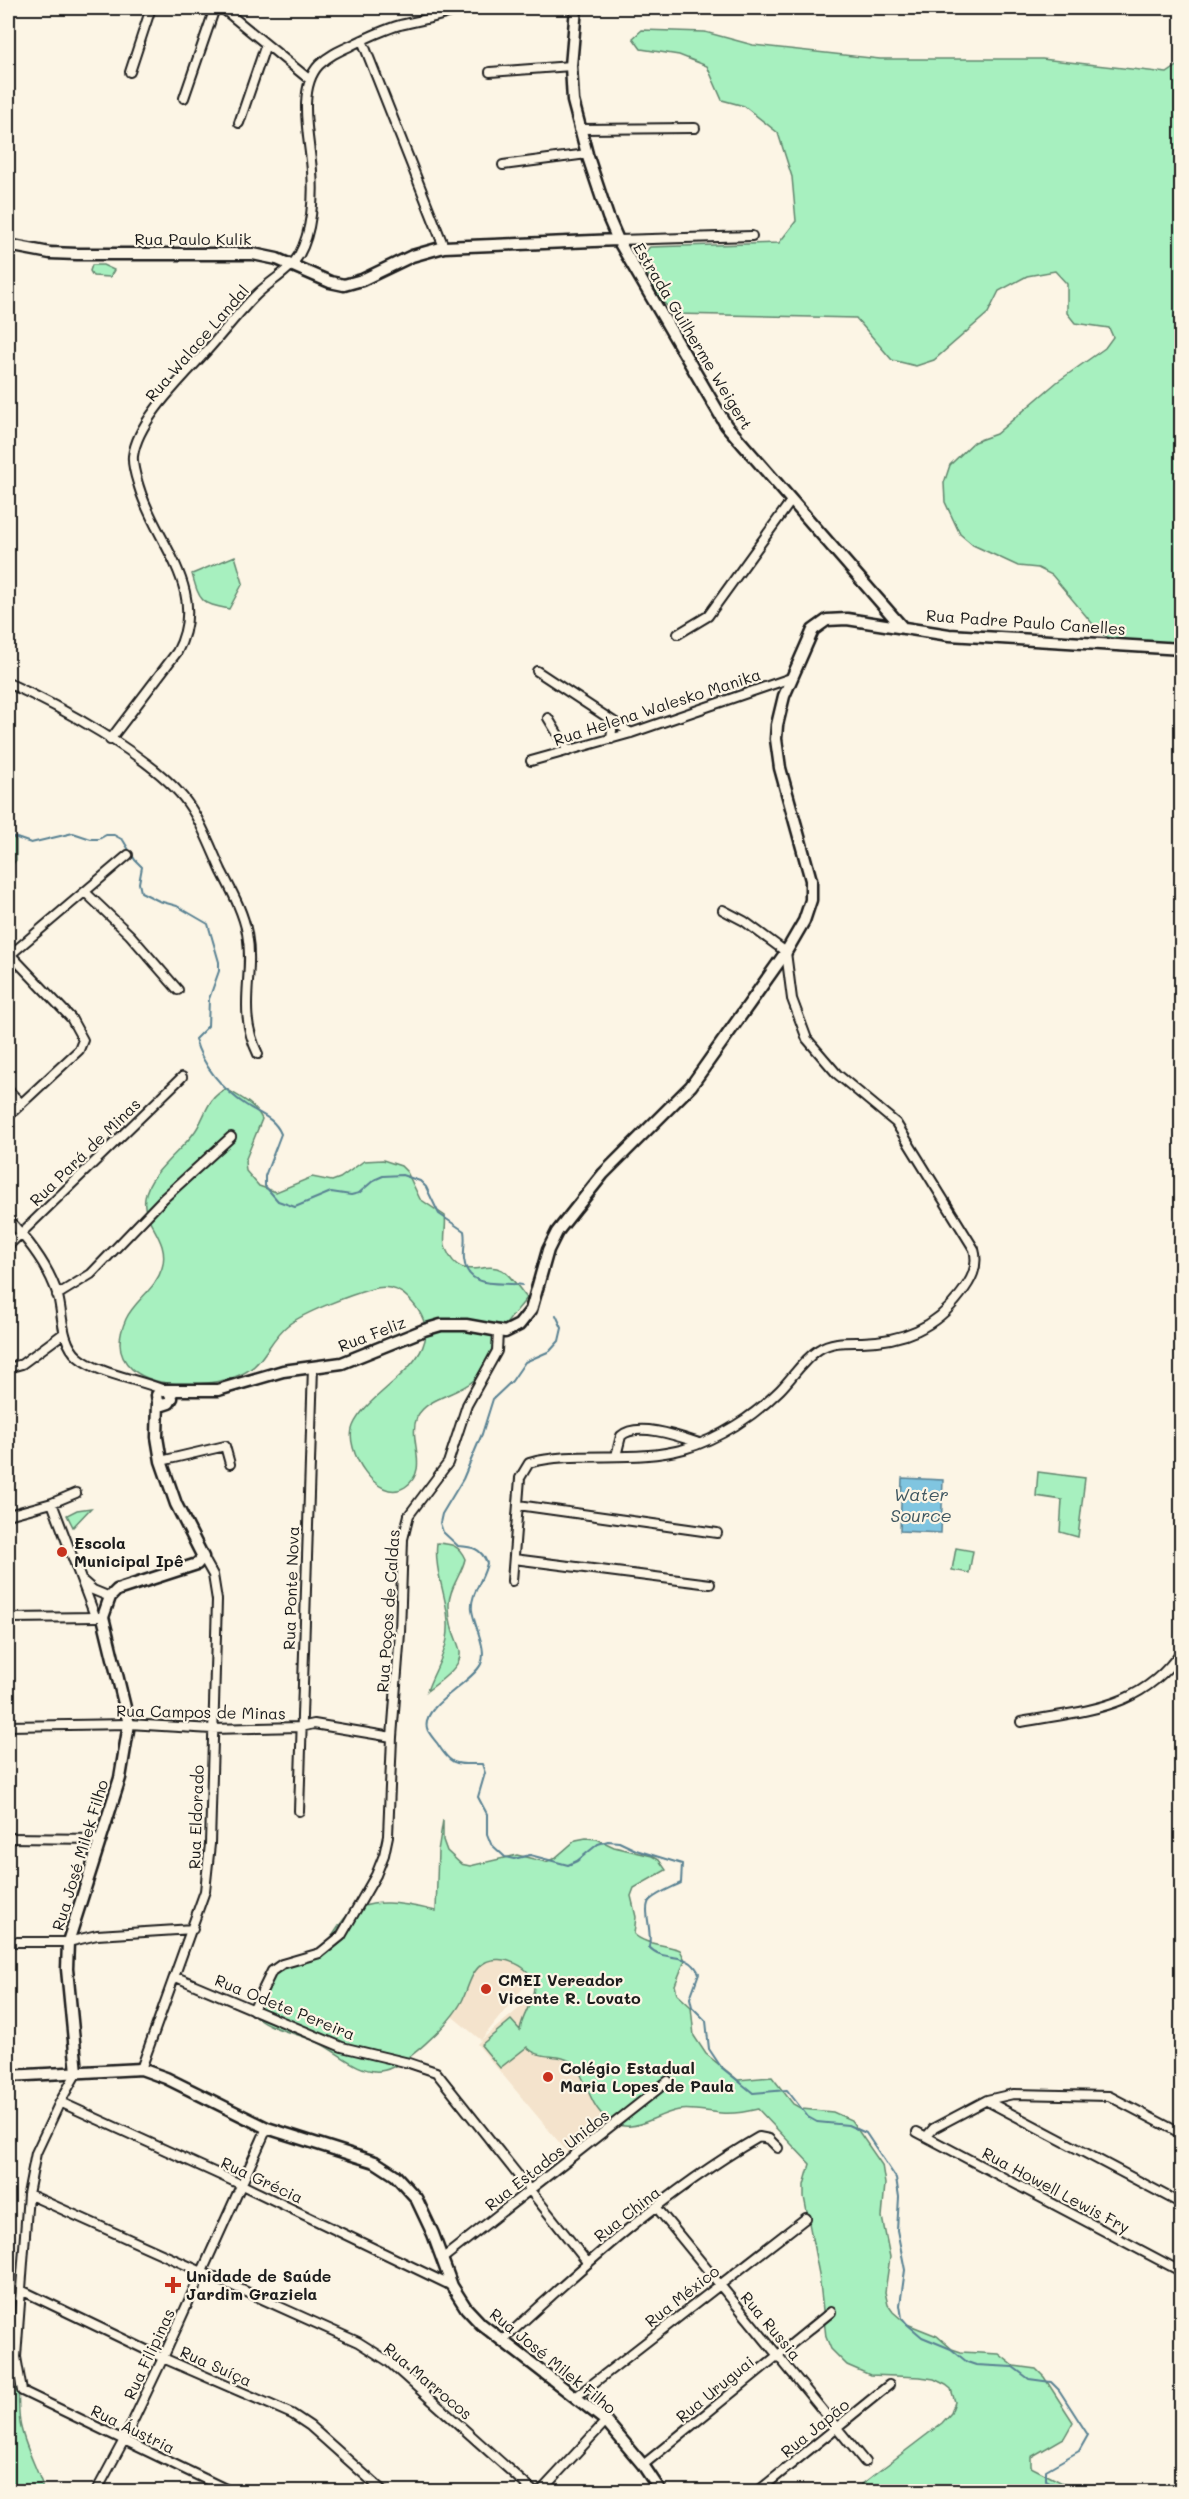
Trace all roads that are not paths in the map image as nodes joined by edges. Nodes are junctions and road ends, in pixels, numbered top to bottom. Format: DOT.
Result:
graph roads {
  1 [pos="152,8"];
  2 [pos="215,8"];
  3 [pos="222,8"];
  4 [pos="461,8"];
  5 [pos="576,8"];
  6 [pos="362,40"];
  7 [pos="266,44"];
  8 [pos="571,66"];
  9 [pos="130,72"];
  10 [pos="490,72"];
  11 [pos="310,80"];
  12 [pos="184,98"];
  13 [pos="239,123"];
  14 [pos="696,128"];
  15 [pos="579,129"];
  16 [pos="587,154"];
  17 [pos="503,165"];
  18 [pos="752,236"];
  19 [pos="618,240"];
  20 [pos="8,245"];
  21 [pos="444,247"];
  22 [pos="293,265"];
  23 [pos="791,501"];
  24 [pos="903,628"];
  25 [pos="678,634"];
  26 [pos="1182,649"];
  27 [pos="537,671"];
  28 [pos="791,678"];
  29 [pos="8,683"];
  30 [pos="548,718"];
  31 [pos="613,721"];
  32 [pos="631,733"];
  33 [pos="611,739"];
  34 [pos="110,740"];
  35 [pos="568,751"];
  36 [pos="531,761"];
  37 [pos="128,855"];
  38 [pos="85,892"];
  39 [pos="723,910"];
  40 [pos="786,952"];
  41 [pos="9,953"];
  42 [pos="178,990"];
  43 [pos="258,1054"];
  44 [pos="182,1077"];
  45 [pos="8,1090"];
  46 [pos="21,1103"];
  47 [pos="8,1116"];
  48 [pos="231,1137"];
  49 [pos="8,1219"];
  50 [pos="21,1232"];
  51 [pos="8,1246"];
  52 [pos="57,1295"];
  53 [pos="519,1326"];
  54 [pos="498,1332"];
  55 [pos="64,1333"];
  56 [pos="313,1367"];
  57 [pos="8,1368"];
  58 [pos="165,1397"];
  59 [pos="699,1443"];
  60 [pos="615,1456"];
  61 [pos="161,1461"];
  62 [pos="230,1464"];
  63 [pos="76,1493"];
  64 [pos="52,1503"];
  65 [pos="518,1505"];
  66 [pos="8,1515"];
  67 [pos="717,1533"];
  68 [pos="203,1557"];
  69 [pos="514,1559"];
  70 [pos="83,1581"];
  71 [pos="512,1581"];
  72 [pos="710,1584"];
  73 [pos="110,1597"];
  74 [pos="99,1617"];
  75 [pos="8,1618"];
  76 [pos="1182,1650"];
  77 [pos="1021,1722"];
  78 [pos="129,1724"];
  79 [pos="8,1726"];
  80 [pos="300,1727"];
  81 [pos="212,1729"];
  82 [pos="392,1737"];
  83 [pos="299,1811"];
  84 [pos="8,1838"];
  85 [pos="100,1839"];
  86 [pos="193,1929"];
  87 [pos="8,1942"];
  88 [pos="68,1942"];
  89 [pos="176,1977"];
  90 [pos="253,2010"];
  91 [pos="141,2069"];
  92 [pos="77,2072"];
  93 [pos="8,2076"];
  94 [pos="668,2081"];
  95 [pos="987,2100"];
  96 [pos="60,2102"];
  97 [pos="267,2128"];
  98 [pos="917,2132"];
  99 [pos="1182,2134"];
  100 [pos="927,2136"];
  101 [pos="778,2148"];
  102 [pos="240,2184"];
  103 [pos="530,2190"];
  104 [pos="28,2194"];
  105 [pos="1182,2204"];
  106 [pos="657,2208"];
  107 [pos="806,2218"];
  108 [pos="442,2259"];
  109 [pos="587,2262"];
  110 [pos="202,2271"];
  111 [pos="1182,2272"];
  112 [pos="718,2285"];
  113 [pos="452,2286"];
  114 [pos="21,2290"];
  115 [pos="831,2312"];
  116 [pos="503,2340"];
  117 [pos="778,2355"];
  118 [pos="12,2356"];
  119 [pos="163,2358"];
  120 [pos="889,2385"];
  121 [pos="577,2397"];
  122 [pos="606,2421"];
  123 [pos="837,2428"];
  124 [pos="124,2440"];
  125 [pos="865,2462"];
  126 [pos="643,2465"];
  127 [pos="96,2492"];
  128 [pos="232,2492"];
  129 [pos="384,2492"];
  130 [pos="534,2492"];
  131 [pos="540,2492"];
  132 [pos="661,2492"];
  133 [pos="758,2492"];
  1 -- 9 [label="street"];
  2 -- 12 [label="street"];
  3 -- 7 [label="street"];
  4 -- 6 [label="street"];
  5 -- 8 [label="street, Estrada Guilherme Weigert"];
  6 -- 11 [label="street"];
  6 -- 21 [label="street"];
  7 -- 11 [label="street"];
  7 -- 13 [label="street"];
  8 -- 10 [label="street"];
  8 -- 15 [label="street, Estrada Guilherme Weigert"];
  11 -- 22 [label="street, Rua Walace Landal"];
  14 -- 15 [label="street"];
  15 -- 16 [label="street, Estrada Guilherme Weigert"];
  16 -- 17 [label="street"];
  16 -- 19 [label="street, Estrada Guilherme Weigert"];
  18 -- 19 [label="street"];
  19 -- 21 [label="street, Rua Paulo Kulik"];
  19 -- 23 [label="street, Estrada Guilherme Weigert"];
  20 -- 22 [label="street, Rua Paulo Kulik"];
  21 -- 22 [label="street, Rua Paulo Kulik"];
  22 -- 34 [label="street, Rua Walace Landal"];
  23 -- 24 [label="street, Estrada Guilherme Weigert"];
  23 -- 25 [label="street"];
  24 -- 26 [label="street, Rua Padre Paulo Canelles"];
  24 -- 28 [label="street, Rua Padre Paulo Canelles"];
  27 -- 31 [label="street"];
  28 -- 32 [label="street, Rua Helena Walesko Manika"];
  28 -- 40 [label="street, Rua Padre Paulo Canelles"];
  29 -- 34 [label="street"];
  30 -- 35 [label="street"];
  31 -- 32 [label="street"];
  31 -- 33 [label="street"];
  32 -- 33 [label="street, Rua Helena Walesko Manika"];
  33 -- 35 [label="street, Rua Helena Walesko Manika"];
  34 -- 43 [label="street"];
  35 -- 36 [label="street, Rua Helena Walesko Manika"];
  37 -- 38 [label="street"];
  38 -- 41 [label="street"];
  38 -- 42 [label="street"];
  39 -- 40 [label="street"];
  40 -- 53 [label="street, Rua Padre Paulo Canelles"];
  40 -- 59 [label="street"];
  41 -- 46 [label="street"];
  44 -- 50 [label="street, Rua Pará de Minas"];
  45 -- 46 [label="street"];
  46 -- 47 [label="street"];
  48 -- 52 [label="street"];
  49 -- 50 [label="street"];
  50 -- 51 [label="street, Rua Pará de Minas"];
  50 -- 52 [label="street"];
  52 -- 55 [label="street"];
  53 -- 54 [label="street, Rua Feliz"];
  54 -- 56 [label="street, Rua Feliz"];
  54 -- 82 [label="street, Rua Poços de Caldas"];
  55 -- 57 [label="street"];
  55 -- 58 [label="street"];
  56 -- 58 [label="street, Rua Feliz"];
  56 -- 80 [label="street, Rua Ponte Nova"];
  58 -- 61 [label="street"];
  59 -- 60 [label="street"];
  59 -- 60 [label="street"];
  60 -- 65 [label="street"];
  61 -- 62 [label="street"];
  61 -- 68 [label="street"];
  63 -- 64 [label="street"];
  64 -- 66 [label="street"];
  64 -- 70 [label="street"];
  65 -- 67 [label="street"];
  65 -- 69 [label="street"];
  68 -- 73 [label="street"];
  68 -- 81 [label="street, Rua Eldorado"];
  69 -- 71 [label="street"];
  69 -- 72 [label="street"];
  70 -- 73 [label="street"];
  70 -- 74 [label="street"];
  73 -- 74 [label="street"];
  74 -- 75 [label="street"];
  74 -- 78 [label="street, Rua José Milek Filho"];
  76 -- 77 [label="street"];
  78 -- 79 [label="street, Rua Campos de Minas"];
  78 -- 81 [label="street, Rua Campos de Minas"];
  78 -- 85 [label="street, Rua José Milek Filho"];
  80 -- 81 [label="street, Rua Campos de Minas"];
  80 -- 82 [label="street, Rua Campos de Minas"];
  80 -- 83 [label="street, Rua Ponte Nova"];
  81 -- 86 [label="street, Rua Eldorado"];
  82 -- 90 [label="street, Rua Poços de Caldas"];
  84 -- 85 [label="street"];
  85 -- 88 [label="street, Rua José Milek Filho"];
  86 -- 88 [label="street"];
  86 -- 89 [label="street, Rua Eldorado"];
  87 -- 88 [label="street"];
  88 -- 92 [label="street, Rua José Milek Filho"];
  89 -- 90 [label="street, Rua Odete Pereira"];
  89 -- 91 [label="street, Rua Eldorado"];
  90 -- 103 [label="street, Rua Odete Pereira"];
  91 -- 92 [label="street, Rua José Milek Filho"];
  91 -- 97 [label="street, Rua José Milek Filho"];
  92 -- 93 [label="street"];
  92 -- 96 [label="street"];
  94 -- 103 [label="street, Rua Estados Unidos"];
  95 -- 99 [label="street"];
  95 -- 100 [label="street"];
  95 -- 105 [label="street"];
  96 -- 102 [label="street, Rua Grécia"];
  96 -- 104 [label="street"];
  97 -- 102 [label="street, Rua Filipinas"];
  97 -- 108 [label="street, Rua José Milek Filho"];
  98 -- 100 [label="street, Rua Howell Lewis Fry"];
  100 -- 111 [label="street, Rua Howell Lewis Fry"];
  101 -- 106 [label="street, Rua China"];
  102 -- 110 [label="street, Rua Filipinas"];
  102 -- 113 [label="street, Rua Grécia"];
  103 -- 108 [label="street, Rua Estados Unidos"];
  103 -- 109 [label="street, Rua Odete Pereira"];
  104 -- 110 [label="street, Rua Marrocos"];
  104 -- 114 [label="street"];
  106 -- 109 [label="street, Rua China"];
  106 -- 112 [label="street, Rua Russia"];
  107 -- 112 [label="street, Rua México"];
  108 -- 113 [label="street, Rua José Milek Filho"];
  109 -- 116 [label="street, Rua China"];
  110 -- 119 [label="street, Rua Filipinas"];
  110 -- 130 [label="street, Rua Marrocos"];
  112 -- 117 [label="street, Rua Russia"];
  112 -- 121 [label="street, Rua México"];
  113 -- 116 [label="street, Rua José Milek Filho"];
  114 -- 118 [label="street"];
  114 -- 119 [label="street, Rua Suíça"];
  115 -- 117 [label="street, Rua Uruguai"];
  116 -- 121 [label="street, Rua José Milek Filho"];
  117 -- 123 [label="street, Rua Russia"];
  117 -- 126 [label="street, Rua Uruguai"];
  118 -- 124 [label="street, Rua Áustria"];
  119 -- 124 [label="street, Rua Filipinas"];
  119 -- 129 [label="street, Rua Suíça"];
  120 -- 123 [label="street, Rua Japão"];
  121 -- 122 [label="street, Rua José Milek Filho"];
  122 -- 126 [label="street, Rua José Milek Filho"];
  122 -- 131 [label="street"];
  123 -- 125 [label="street, Rua Russia"];
  123 -- 133 [label="street, Rua Japão"];
  124 -- 127 [label="street, Rua Filipinas"];
  124 -- 128 [label="street, Rua Áustria"];
  126 -- 132 [label="street, Rua José Milek Filho"];
}
